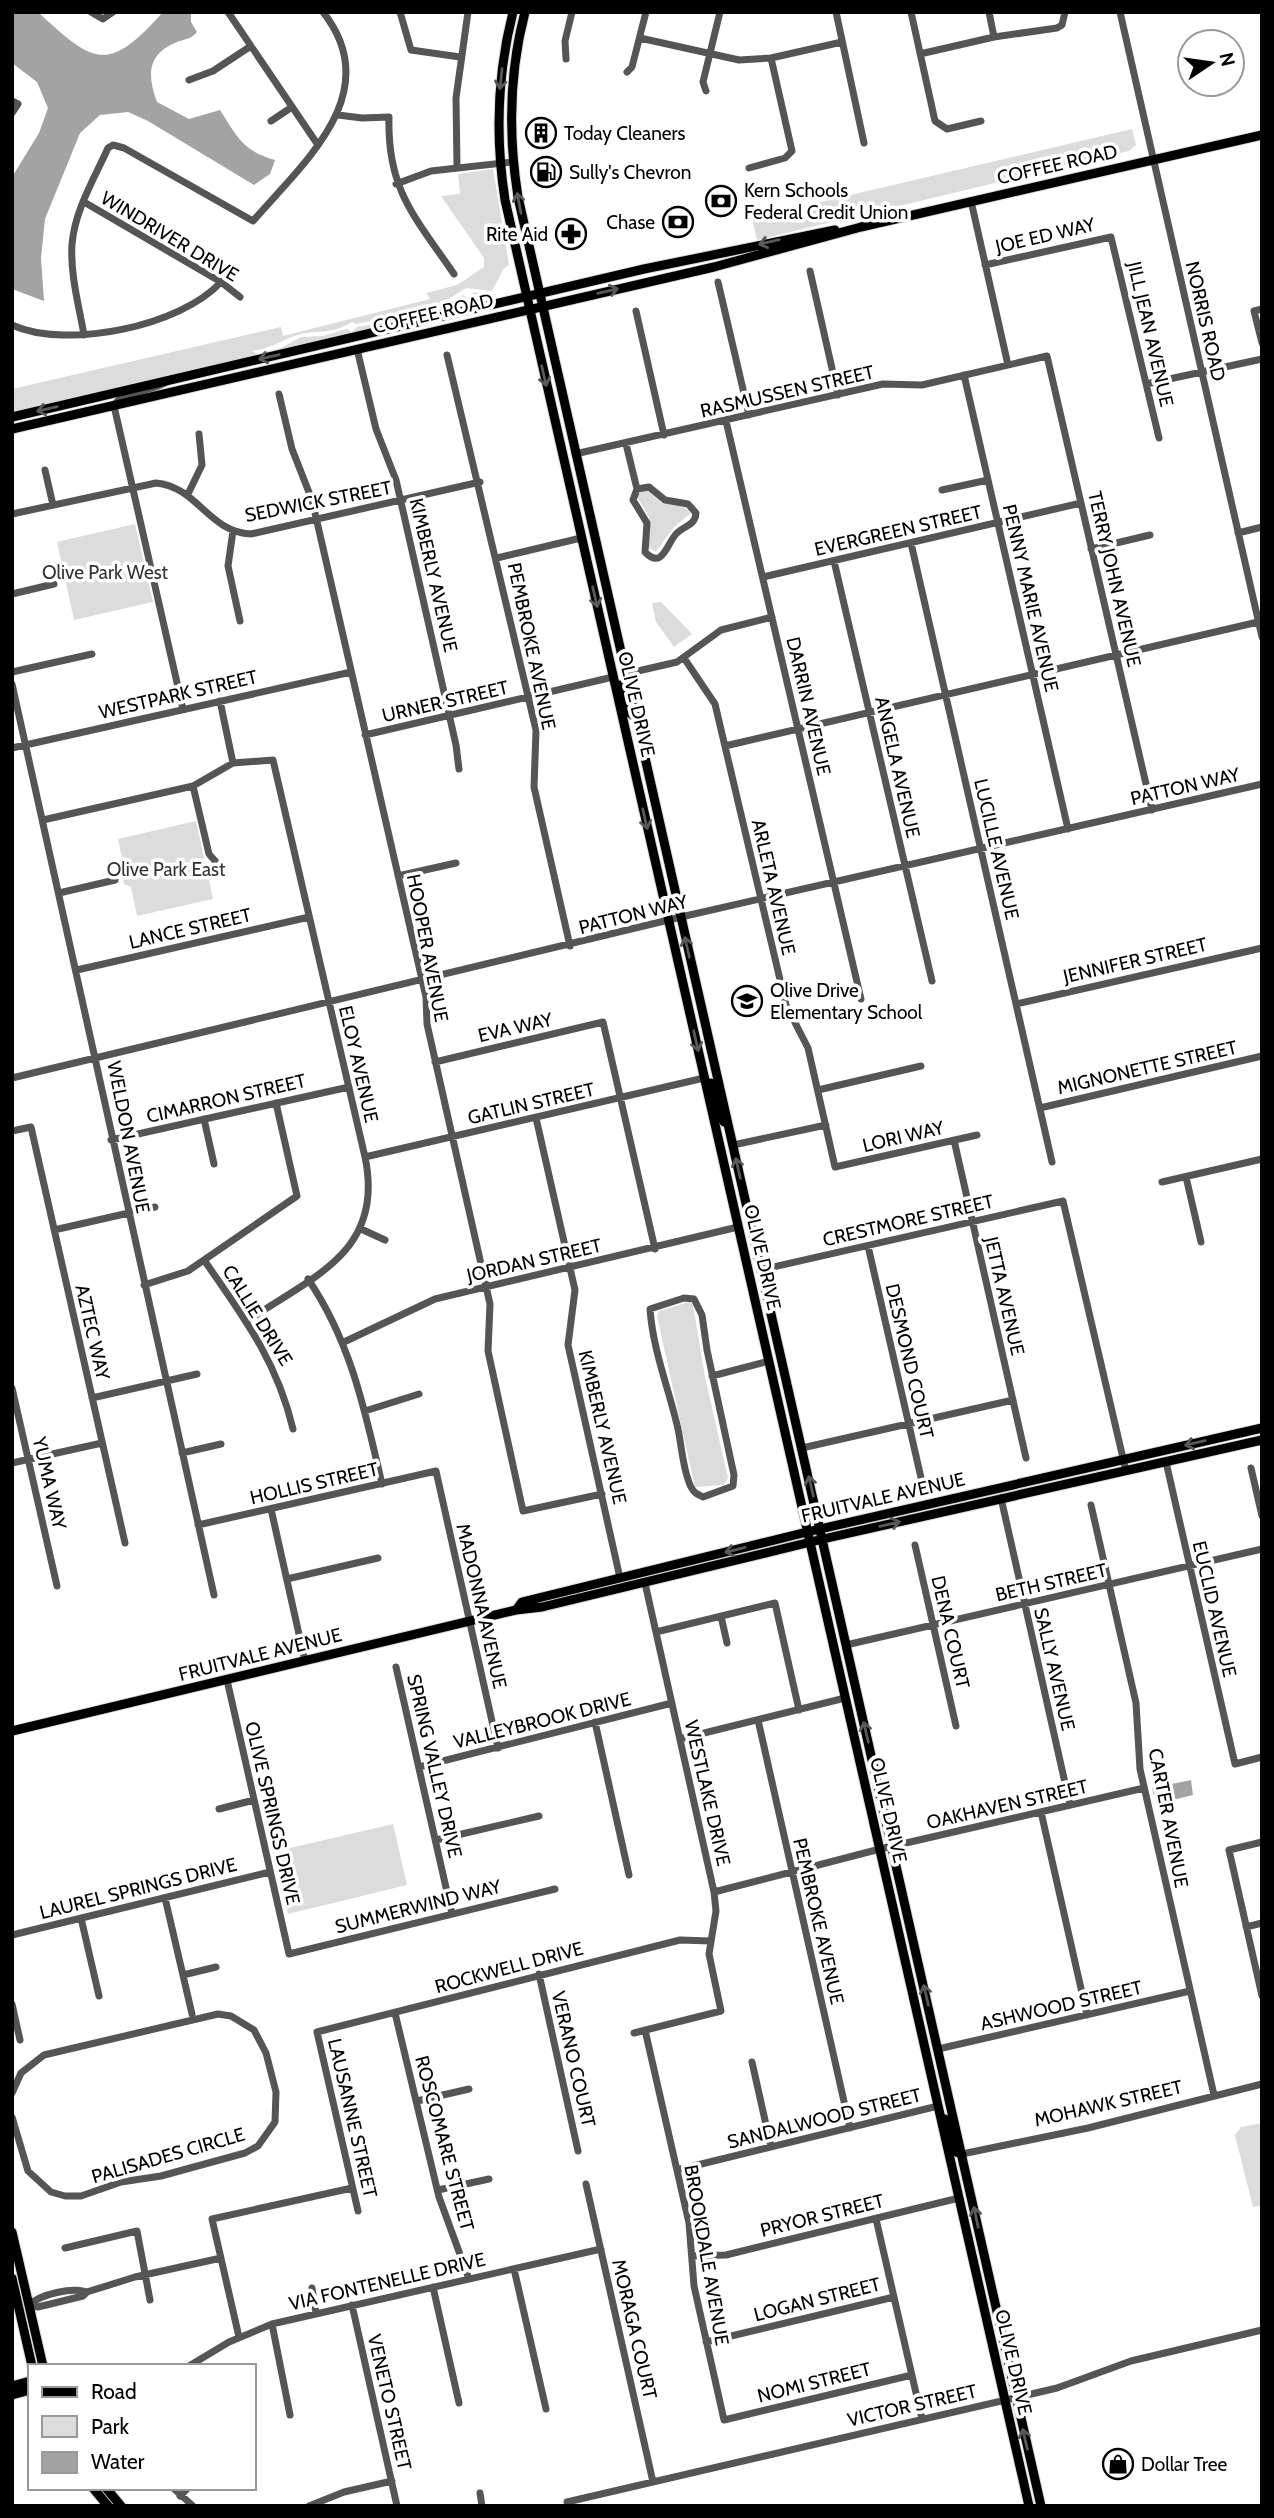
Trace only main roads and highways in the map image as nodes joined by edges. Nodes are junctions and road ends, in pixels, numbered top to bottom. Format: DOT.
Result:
graph roads {
  1 [pos="513,12"];
  2 [pos="525,12"];
  3 [pos="1262,135"];
  4 [pos="861,227"];
  5 [pos="538,293"];
  6 [pos="526,296"];
  7 [pos="541,306"];
  8 [pos="529,309"];
  9 [pos="416,323"];
  10 [pos="349,339"];
  11 [pos="357,349"];
  12 [pos="305,361"];
  13 [pos="553,416"];
  14 [pos="12,417"];
  15 [pos="12,429"];
  16 [pos="575,454"];
  17 [pos="581,538"];
  18 [pos="604,581"];
  19 [pos="603,632"];
  20 [pos="625,674"];
  21 [pos="613,677"];
  22 [pos="635,717"];
  23 [pos="704,1078"];
  24 [pos="728,1126"];
  25 [pos="738,1227"];
  26 [pos="760,1270"];
  27 [pos="769,1361"];
  28 [pos="789,1398"];
  29 [pos="1262,1428"];
  30 [pos="1262,1440"];
  31 [pos="821,1529"];
  32 [pos="807,1532"];
  33 [pos="823,1539"];
  34 [pos="810,1542"];
  35 [pos="621,1578"];
  36 [pos="595,1594"];
  37 [pos="516,1610"];
  38 [pos="12,1731"];
  39 [pos="939,2109"];
  40 [pos="962,2154"];
  41 [pos="12,2232"];
  42 [pos="12,2263"];
  43 [pos="12,2278"];
  44 [pos="29,2305"];
  45 [pos="32,2364"];
  46 [pos="43,2364"];
  47 [pos="1022,2477"];
  48 [pos="95,2490"];
  49 [pos="108,2490"];
  50 [pos="108,2506"];
  51 [pos="121,2506"];
  52 [pos="1029,2506"];
  53 [pos="1040,2506"];
  1 -- 6 [label="main road, OLIVE DRIVE, one-way"];
  5 -- 2 [label="main road, OLIVE DRIVE, one-way"];
  3 -- 4 [label="main road, COFFEE ROAD"];
  4 -- 5 [label="main road, COFFEE ROAD, one-way"];
  7 -- 4 [label="main road, COFFEE ROAD, one-way"];
  5 -- 6 [label="main road, COFFEE ROAD"];
  5 -- 7 [label="main road, OLIVE DRIVE"];
  6 -- 8 [label="main road, OLIVE DRIVE"];
  6 -- 9 [label="main road, COFFEE ROAD"];
  7 -- 8 [label="main road, COFFEE ROAD"];
  7 -- 16 [label="main road, OLIVE DRIVE"];
  8 -- 11 [label="main road, COFFEE ROAD"];
  8 -- 13 [label="main road, OLIVE DRIVE, one-way"];
  9 -- 10 [label="main road, COFFEE ROAD"];
  9 -- 11 [label="main road"];
  10 -- 12 [label="main road"];
  10 -- 14 [label="main road, COFFEE ROAD, one-way"];
  11 -- 12 [label="main road, COFFEE ROAD"];
  12 -- 15 [label="main road, COFFEE ROAD"];
  13 -- 16 [label="main road"];
  13 -- 17 [label="main road, OLIVE DRIVE"];
  16 -- 18 [label="main road, OLIVE DRIVE"];
  17 -- 18 [label="main road"];
  17 -- 19 [label="main road, OLIVE DRIVE, one-way"];
  18 -- 20 [label="main road, OLIVE DRIVE"];
  19 -- 20 [label="main road"];
  19 -- 21 [label="main road, OLIVE DRIVE"];
  20 -- 22 [label="main road, OLIVE DRIVE"];
  21 -- 22 [label="main road"];
  21 -- 23 [label="main road, OLIVE DRIVE, one-way"];
  24 -- 22 [label="main road, OLIVE DRIVE, one-way"];
  23 -- 24 [label="main road"];
  23 -- 25 [label="main road, OLIVE DRIVE"];
  26 -- 24 [label="main road, OLIVE DRIVE, one-way"];
  25 -- 26 [label="main road"];
  25 -- 27 [label="main road, OLIVE DRIVE"];
  26 -- 28 [label="main road, OLIVE DRIVE"];
  27 -- 28 [label="main road"];
  27 -- 32 [label="main road, OLIVE DRIVE"];
  31 -- 28 [label="main road, OLIVE DRIVE, one-way"];
  29 -- 31 [label="main road, FRUITVALE AVENUE, one-way"];
  33 -- 30 [label="main road, FRUITVALE AVENUE, one-way"];
  31 -- 32 [label="main road, FRUITVALE AVENUE"];
  31 -- 33 [label="main road, OLIVE DRIVE"];
  32 -- 34 [label="main road, OLIVE DRIVE"];
  32 -- 35 [label="main road, FRUITVALE AVENUE, one-way"];
  33 -- 34 [label="main road, FRUITVALE AVENUE"];
  40 -- 33 [label="main road, OLIVE DRIVE, one-way"];
  34 -- 36 [label="main road, FRUITVALE AVENUE"];
  34 -- 39 [label="main road, OLIVE DRIVE"];
  35 -- 36 [label="main road"];
  35 -- 37 [label="main road, FRUITVALE AVENUE"];
  36 -- 37 [label="main road, FRUITVALE AVENUE"];
  37 -- 38 [label="main road, FRUITVALE AVENUE"];
  39 -- 40 [label="main road"];
  39 -- 47 [label="main road, OLIVE DRIVE"];
  53 -- 40 [label="main road, OLIVE DRIVE, one-way"];
  41 -- 44 [label="main road"];
  42 -- 44 [label="main road"];
  43 -- 45 [label="main road"];
  44 -- 46 [label="main road"];
  47 -- 52 [label="main road, OLIVE DRIVE"];
  47 -- 53 [label="main road"];
  48 -- 50 [label="main road"];
  49 -- 51 [label="main road"];
}
